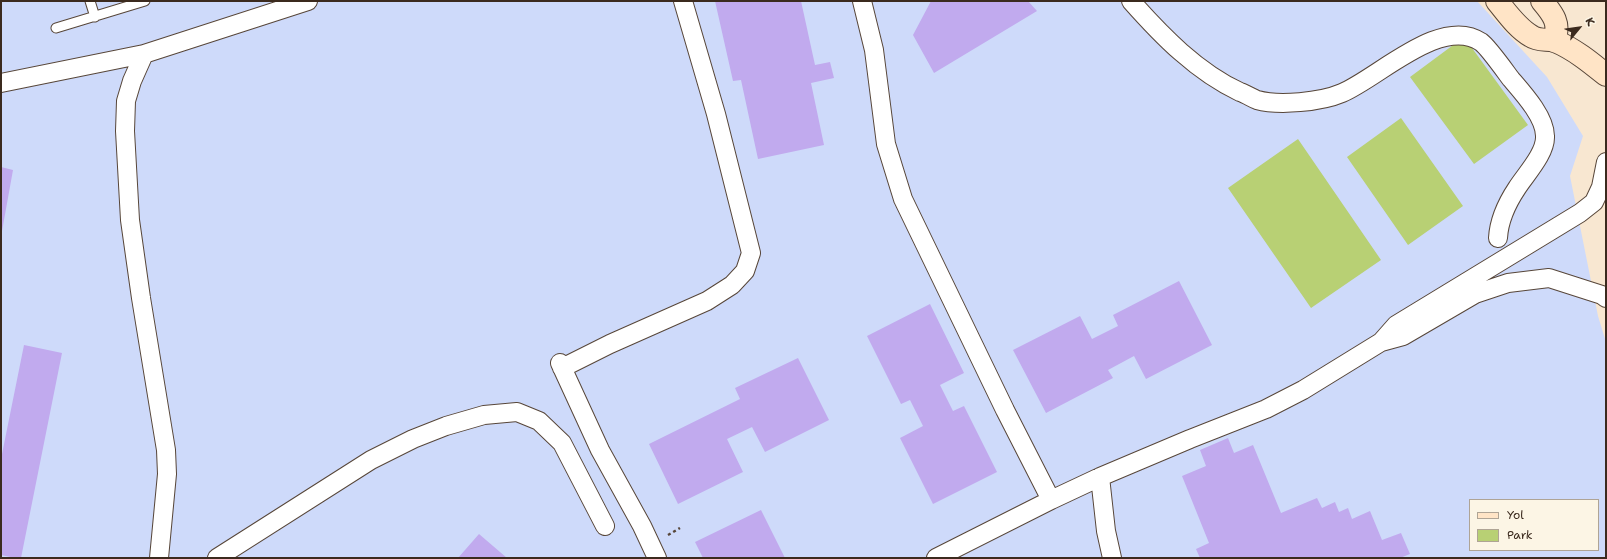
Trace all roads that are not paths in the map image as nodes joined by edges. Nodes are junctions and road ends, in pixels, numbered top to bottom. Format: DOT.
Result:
graph roads {
  1 [pos="90,1"];
  2 [pos="145,1"];
  3 [pos="308,1"];
  4 [pos="683,1"];
  5 [pos="862,1"];
  6 [pos="1131,1"];
  7 [pos="1497,1"];
  8 [pos="1542,1"];
  9 [pos="95,17"];
  10 [pos="56,28"];
  11 [pos="1554,41"];
  12 [pos="144,54"];
  13 [pos="1606,75"];
  14 [pos="1,83"];
  15 [pos="1606,162"];
  16 [pos="1498,238"];
  17 [pos="1606,298"];
  18 [pos="1381,342"];
  19 [pos="1100,477"];
  20 [pos="1051,500"];
  21 [pos="605,526"];
  22 [pos="159,558"];
  23 [pos="217,558"];
  24 [pos="656,558"];
  25 [pos="936,558"];
  26 [pos="1112,558"];
  1 -- 9 [label="lane"];
  2 -- 9 [label="lane"];
  3 -- 12 [label="street"];
  4 -- 24 [label="street"];
  5 -- 20 [label="street"];
  6 -- 16 [label="street"];
  7 -- 11 [label="main road"];
  8 -- 11 [label="main road"];
  9 -- 10 [label="lane"];
  11 -- 13 [label="main road"];
  12 -- 14 [label="street"];
  12 -- 22 [label="street"];
  15 -- 18 [label="street"];
  17 -- 18 [label="street"];
  18 -- 19 [label="street"];
  19 -- 20 [label="street"];
  19 -- 26 [label="street"];
  20 -- 25 [label="street"];
  21 -- 23 [label="street"];
}
